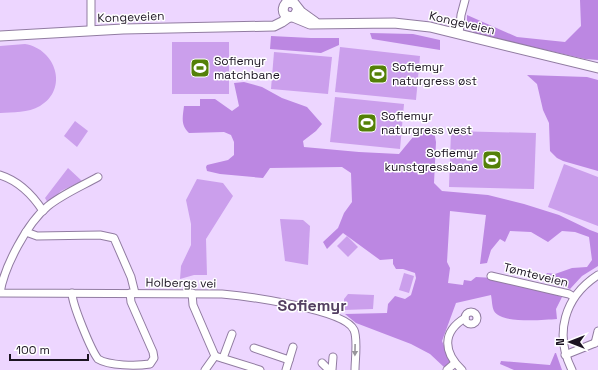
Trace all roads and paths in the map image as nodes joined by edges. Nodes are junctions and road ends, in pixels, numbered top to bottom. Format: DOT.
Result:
graph roads {
  1 [pos="91,0"];
  2 [pos="465,0"];
  3 [pos="292,8"];
  4 [pos="92,31"];
  5 [pos="457,33"];
  6 [pos="0,36"];
  7 [pos="598,68"];
  8 [pos="0,175"];
  9 [pos="98,177"];
  10 [pos="43,211"];
  11 [pos="26,232"];
  12 [pos="491,276"];
  13 [pos="598,276"];
  14 [pos="0,293"];
  15 [pos="72,293"];
  16 [pos="132,293"];
  17 [pos="192,293"];
  18 [pos="574,297"];
  19 [pos="465,318"];
  20 [pos="598,330"];
  21 [pos="232,334"];
  22 [pos="597,345"];
  23 [pos="293,347"];
  24 [pos="254,348"];
  25 [pos="566,355"];
  26 [pos="215,356"];
  27 [pos="333,357"];
  28 [pos="223,358"];
  29 [pos="289,360"];
  30 [pos="322,363"];
  31 [pos="455,363"];
  32 [pos="205,370"];
  33 [pos="260,370"];
  34 [pos="286,370"];
  35 [pos="331,370"];
  36 [pos="355,370"];
  37 [pos="446,370"];
  38 [pos="462,370"];
  39 [pos="572,370"];
  1 -- 4 [label="street"];
  2 -- 5 [label="street"];
  3 -- 4 [label="main road, Kongeveien"];
  3 -- 5 [label="main road, Kongeveien"];
  4 -- 6 [label="main road, Kongeveien"];
  5 -- 7 [label="main road, Kongeveien"];
  8 -- 10 [label="street"];
  9 -- 10 [label="street"];
  10 -- 11 [label="street"];
  11 -- 14 [label="street"];
  11 -- 16 [label="street"];
  12 -- 18 [label="street, Tømteveien"];
  13 -- 18 [label="street, Tømteveien"];
  14 -- 15 [label="street, Holbergs vei"];
  15 -- 16 [label="street, Holbergs vei"];
  15 -- 16 [label="street"];
  16 -- 17 [label="street, Holbergs vei"];
  17 -- 26 [label="street"];
  17 -- 36 [label="street, Holbergs vei, one-way"];
  18 -- 25 [label="street, Tømteveien"];
  19 -- 31 [label="street"];
  20 -- 22 [label="street"];
  21 -- 28 [label="street"];
  22 -- 25 [label="street"];
  23 -- 29 [label="street"];
  24 -- 29 [label="street"];
  25 -- 39 [label="street, Tømteveien"];
  26 -- 28 [label="street"];
  26 -- 32 [label="street"];
  27 -- 35 [label="street"];
  28 -- 33 [label="street"];
  29 -- 34 [label="street"];
  30 -- 35 [label="street"];
  31 -- 37 [label="street"];
  31 -- 38 [label="street"];
}
